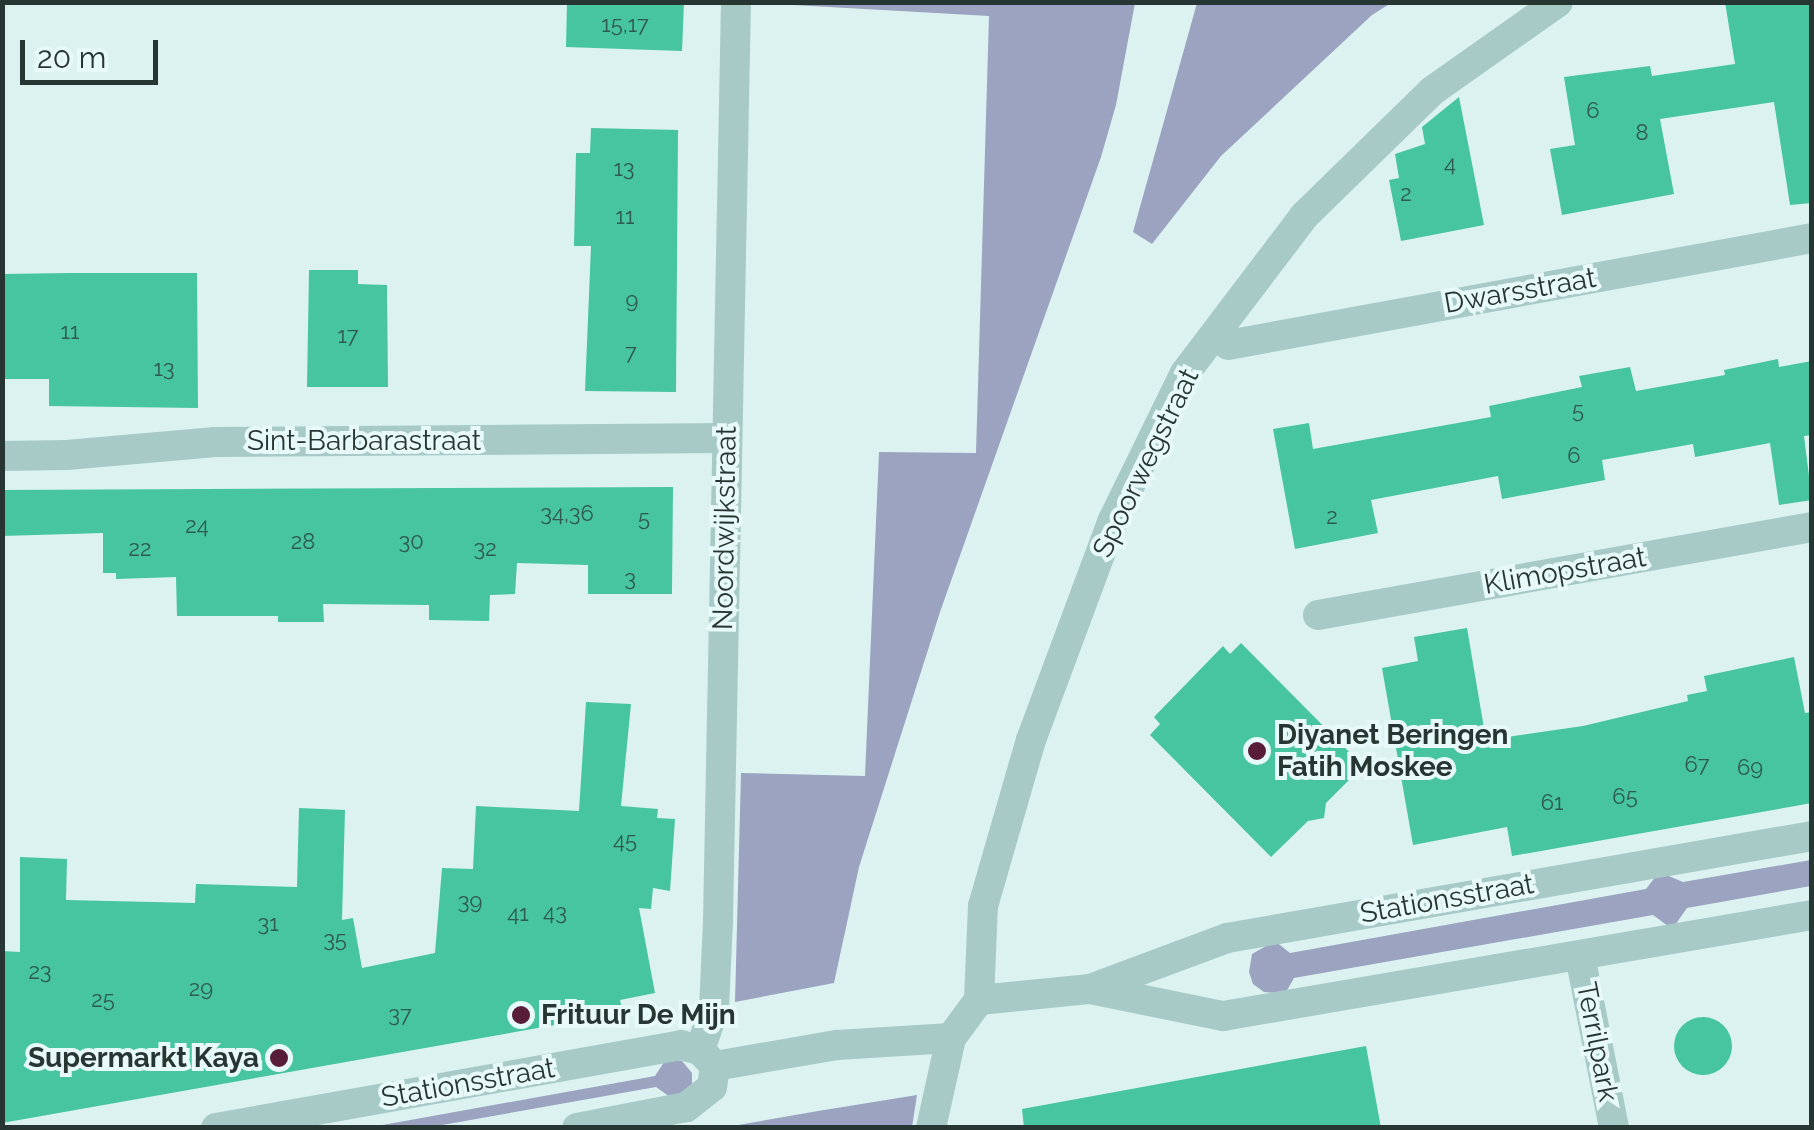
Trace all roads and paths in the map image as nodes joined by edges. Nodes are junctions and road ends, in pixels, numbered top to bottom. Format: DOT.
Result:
graph roads {
  1 [pos="736,2"];
  2 [pos="1558,2"];
  3 [pos="1812,238"];
  4 [pos="1228,345"];
  5 [pos="727,438"];
  6 [pos="2,456"];
  7 [pos="1812,527"];
  8 [pos="1318,615"];
  9 [pos="1812,836"];
  10 [pos="1812,915"];
  11 [pos="1580,956"];
  12 [pos="1090,989"];
  13 [pos="979,1000"];
  14 [pos="951,1038"];
  15 [pos="707,1058"];
  16 [pos="584,1127"];
  17 [pos="216,1128"];
  18 [pos="931,1128"];
  19 [pos="1614,1128"];
  1 -- 5 [label="street, Noordwijkstraat"];
  2 -- 13 [label="street, Spoorwegstraat"];
  3 -- 4 [label="street, Dwarsstraat"];
  5 -- 6 [label="street, Sint-Barbarastraat"];
  5 -- 15 [label="street, Noordwijkstraat"];
  7 -- 8 [label="street, Klimopstraat"];
  9 -- 12 [label="street, Stationsstraat"];
  10 -- 11 [label="street, Stationsstraat"];
  11 -- 12 [label="street, Stationsstraat"];
  11 -- 19 [label="street, Terrilpark"];
  12 -- 13 [label="street, Stationsstraat"];
  13 -- 14 [label="street"];
  14 -- 15 [label="street, Stationsstraat"];
  14 -- 18 [label="street"];
  15 -- 16 [label="street"];
  15 -- 17 [label="street, Stationsstraat"];
}
